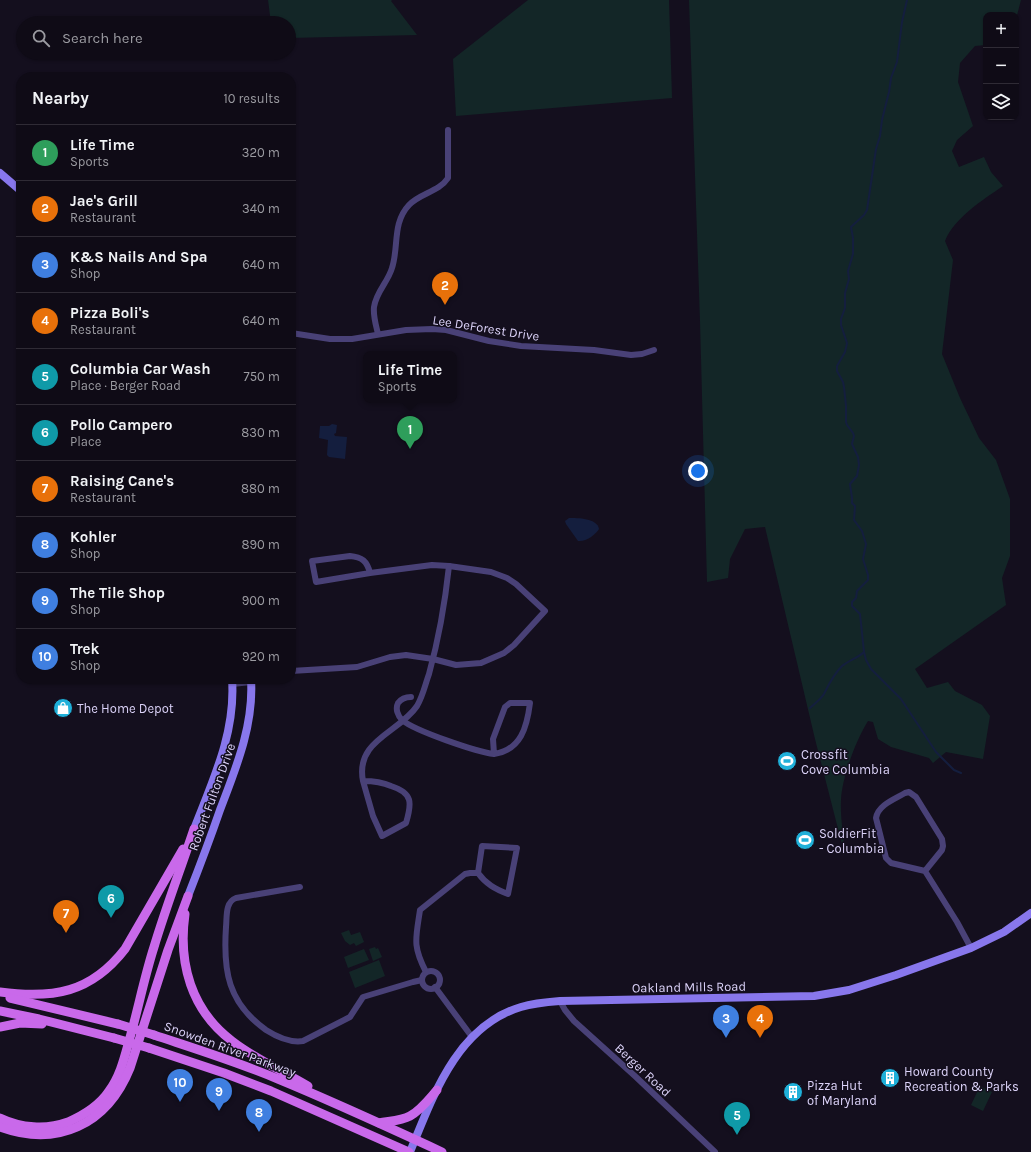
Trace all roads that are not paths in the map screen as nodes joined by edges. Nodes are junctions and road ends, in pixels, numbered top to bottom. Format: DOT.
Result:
graph roads {
  1 [pos="448,130"];
  2 [pos="0,173"];
  3 [pos="16,187"];
  4 [pos="296,334"];
  5 [pos="378,334"];
  6 [pos="654,350"];
  7 [pos="449,566"];
  8 [pos="370,573"];
  9 [pos="433,659"];
  10 [pos="296,670"];
  11 [pos="232,684"];
  12 [pos="251,684"];
  13 [pos="411,697"];
  14 [pos="403,720"];
  15 [pos="494,754"];
  16 [pos="364,781"];
  17 [pos="194,829"];
  18 [pos="925,871"];
  19 [pos="478,873"];
  20 [pos="300,887"];
  21 [pos="188,896"];
  22 [pos="1031,913"];
  23 [pos="971,948"];
  24 [pos="426,972"];
  25 [pos="422,980"];
  26 [pos="435,988"];
  27 [pos="0,992"];
  28 [pos="0,996"];
  29 [pos="560,1002"];
  30 [pos="0,1010"];
  31 [pos="0,1027"];
  32 [pos="81,1029"];
  33 [pos="472,1037"];
  34 [pos="437,1090"];
  35 [pos="333,1102"];
  36 [pos="0,1118"];
  37 [pos="379,1123"];
  38 [pos="0,1127"];
  39 [pos="415,1140"];
  40 [pos="410,1152"];
  41 [pos="442,1152"];
  42 [pos="715,1152"];
  1 -- 5 [label="street"];
  2 -- 3 [label="street"];
  4 -- 5 [label="street, Lee DeForest Drive"];
  5 -- 6 [label="street, Lee DeForest Drive"];
  7 -- 8 [label="street"];
  7 -- 9 [label="street"];
  7 -- 9 [label="street"];
  8 -- 8 [label="street"];
  9 -- 10 [label="street"];
  9 -- 14 [label="street"];
  11 -- 17 [label="street, Robert Fulton Drive"];
  12 -- 21 [label="street, Robert Fulton Drive"];
  13 -- 14 [label="street"];
  14 -- 15 [label="street"];
  14 -- 16 [label="street"];
  15 -- 15 [label="street"];
  16 -- 16 [label="street"];
  17 -- 27 [label="main road"];
  17 -- 36 [label="main road"];
  18 -- 18 [label="street"];
  18 -- 23 [label="street"];
  19 -- 19 [label="street"];
  19 -- 24 [label="street"];
  20 -- 25 [label="street"];
  21 -- 35 [label="main road"];
  21 -- 38 [label="main road"];
  22 -- 23 [label="street, Oakland Mills Road"];
  23 -- 29 [label="street, Oakland Mills Road"];
  24 -- 25 [label="street"];
  24 -- 26 [label="street"];
  25 -- 26 [label="street"];
  26 -- 33 [label="street"];
  28 -- 35 [label="main road, Snowden River Parkway, bridge"];
  29 -- 33 [label="street, Oakland Mills Road"];
  29 -- 42 [label="street, Berger Road"];
  30 -- 32 [label="main road, Snowden River Parkway"];
  31 -- 32 [label="main road"];
  32 -- 40 [label="main road, Snowden River Parkway, bridge"];
  33 -- 34 [label="street, Oakland Mills Road"];
  34 -- 37 [label="main road"];
  34 -- 39 [label="street, Oakland Mills Road"];
  35 -- 37 [label="main road, Snowden River Parkway"];
  37 -- 39 [label="main road, Snowden River Parkway"];
  39 -- 40 [label="street, Oakland Mills Road"];
  39 -- 41 [label="main road, Snowden River Parkway"];
}
